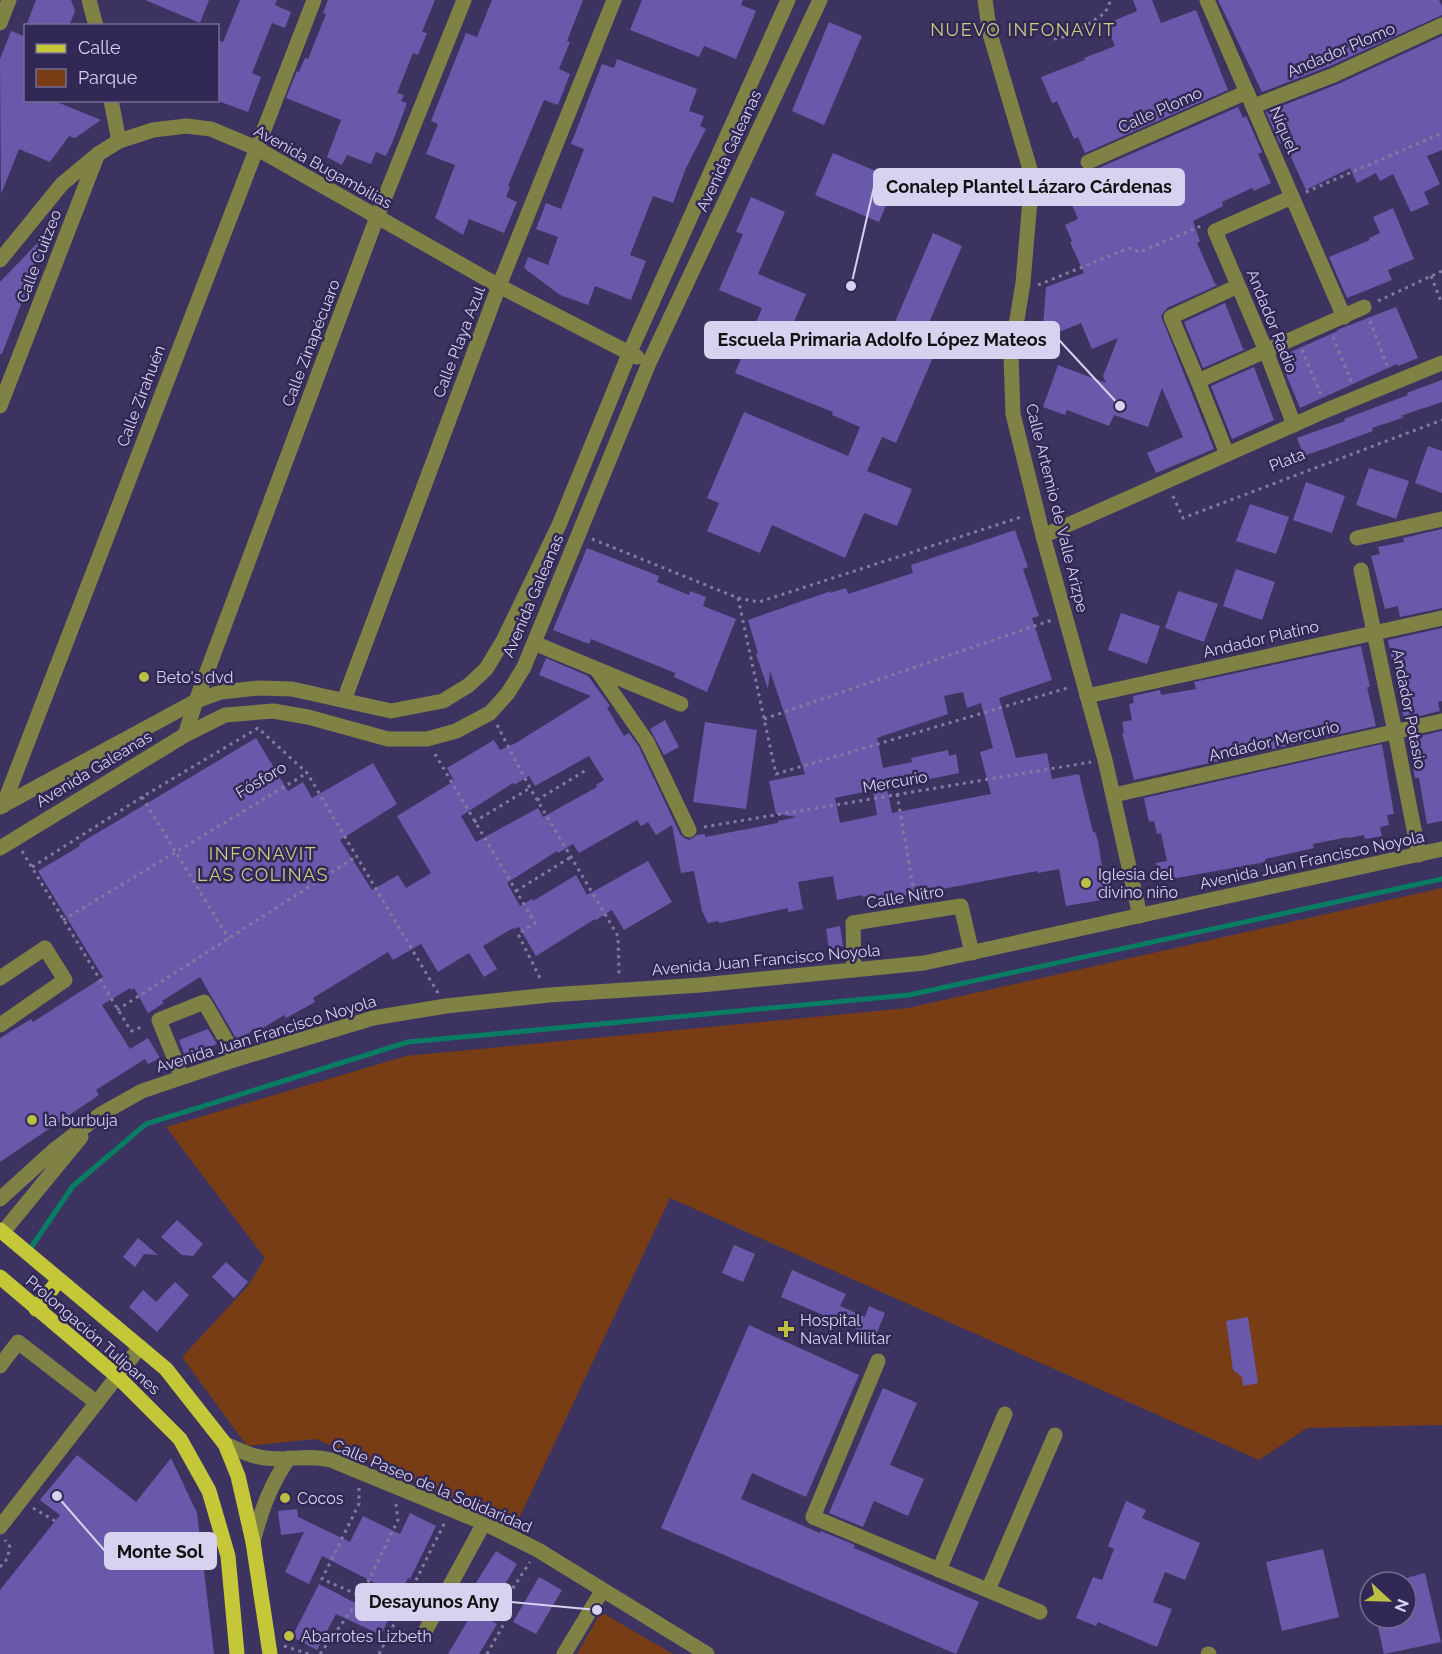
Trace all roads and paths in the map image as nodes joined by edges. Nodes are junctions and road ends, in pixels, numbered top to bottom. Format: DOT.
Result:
graph roads {
  1 [pos="9,0"];
  2 [pos="89,0"];
  3 [pos="314,0"];
  4 [pos="464,0"];
  5 [pos="614,0"];
  6 [pos="788,0"];
  7 [pos="820,0"];
  8 [pos="985,0"];
  9 [pos="1111,0"];
  10 [pos="1207,0"];
  11 [pos="0,23"];
  12 [pos="95,24"];
  13 [pos="1442,25"];
  14 [pos="1054,39"];
  15 [pos="1250,99"];
  16 [pos="111,102"];
  17 [pos="1442,133"];
  18 [pos="119,141"];
  19 [pos="256,148"];
  20 [pos="98,154"];
  21 [pos="1088,162"];
  22 [pos="1292,197"];
  23 [pos="377,217"];
  24 [pos="1215,231"];
  25 [pos="0,260"];
  26 [pos="1442,271"];
  27 [pos="1431,276"];
  28 [pos="1023,283"];
  29 [pos="499,286"];
  30 [pos="1238,286"];
  31 [pos="1442,304"];
  32 [pos="1364,307"];
  33 [pos="1344,318"];
  34 [pos="1328,324"];
  35 [pos="1297,338"];
  36 [pos="1266,351"];
  37 [pos="629,354"];
  38 [pos="649,363"];
  39 [pos="1442,363"];
  40 [pos="1198,381"];
  41 [pos="1394,383"];
  42 [pos="1358,398"];
  43 [pos="0,406"];
  44 [pos="1327,410"];
  45 [pos="1442,420"];
  46 [pos="1294,425"];
  47 [pos="1227,454"];
  48 [pos="1166,482"];
  49 [pos="1037,512"];
  50 [pos="1442,519"];
  51 [pos="559,525"];
  52 [pos="579,533"];
  53 [pos="1043,536"];
  54 [pos="1357,538"];
  55 [pos="1361,570"];
  56 [pos="738,598"];
  57 [pos="1065,615"];
  58 [pos="1442,618"];
  59 [pos="1375,632"];
  60 [pos="534,643"];
  61 [pos="597,670"];
  62 [pos="1085,690"];
  63 [pos="196,700"];
  64 [pos="344,700"];
  65 [pos="681,705"];
  66 [pos="490,712"];
  67 [pos="764,719"];
  68 [pos="1442,721"];
  69 [pos="1395,732"];
  70 [pos="185,735"];
  71 [pos="427,739"];
  72 [pos="1105,760"];
  73 [pos="588,769"];
  74 [pos="307,773"];
  75 [pos="530,788"];
  76 [pos="897,794"];
  77 [pos="1113,795"];
  78 [pos="142,797"];
  79 [pos="537,800"];
  80 [pos="2,806"];
  81 [pos="474,822"];
  82 [pos="689,830"];
  83 [pos="16,839"];
  84 [pos="0,848"];
  85 [pos="1442,849"];
  86 [pos="176,852"];
  87 [pos="1419,855"];
  88 [pos="357,856"];
  89 [pos="571,857"];
  90 [pos="32,867"];
  91 [pos="516,891"];
  92 [pos="918,913"];
  93 [pos="1140,916"];
  94 [pos="63,920"];
  95 [pos="230,939"];
  96 [pos="972,952"];
  97 [pos="854,970"];
  98 [pos="0,978"];
  99 [pos="619,992"];
  100 [pos="549,995"];
  101 [pos="446,1006"];
  102 [pos="117,1010"];
  103 [pos="2,1018"];
  104 [pos="159,1020"];
  105 [pos="237,1059"];
  106 [pos="182,1077"];
  107 [pos="101,1114"];
  108 [pos="0,1199"];
  109 [pos="1,1233"];
  110 [pos="0,1277"];
  111 [pos="59,1280"];
  112 [pos="36,1309"];
  113 [pos="140,1347"];
  114 [pos="878,1360"];
  115 [pos="0,1366"];
  116 [pos="118,1377"];
  117 [pos="97,1403"];
  118 [pos="1005,1414"];
  119 [pos="1055,1435"];
  120 [pos="225,1444"];
  121 [pos="289,1458"];
  122 [pos="358,1471"];
  123 [pos="393,1485"];
  124 [pos="451,1510"];
  125 [pos="484,1523"];
  126 [pos="0,1527"];
  127 [pos="253,1542"];
  128 [pos="538,1550"];
  129 [pos="939,1570"];
  130 [pos="988,1590"];
  131 [pos="602,1591"];
  132 [pos="361,1596"];
  133 [pos="1040,1612"];
  134 [pos="422,1637"];
  135 [pos="269,1648"];
  136 [pos="237,1654"];
  137 [pos="309,1654"];
  138 [pos="320,1654"];
  139 [pos="379,1654"];
  140 [pos="488,1654"];
  141 [pos="564,1654"];
  142 [pos="707,1654"];
  1 -- 11 [label="street"];
  2 -- 12 [label="street"];
  3 -- 19 [label="street, Calle Zirahuén"];
  4 -- 23 [label="street, Calle Zinapécuaro"];
  5 -- 29 [label="street, Calle Playa Azul"];
  6 -- 37 [label="street, Avenida Galeanas"];
  7 -- 38 [label="street, Avenida Galeanas"];
  8 -- 28 [label="street, Calle Artemio de Valle Arizpe"];
  9 -- 14 [label="path"];
  10 -- 15 [label="street, Níquel"];
  13 -- 15 [label="street, Andador Plomo"];
  15 -- 21 [label="street, Calle Plomo"];
  15 -- 22 [label="street, Níquel"];
  16 -- 18 [label="street"];
  17 -- 22 [label="path"];
  18 -- 19 [label="street, Avenida Bugambilias"];
  18 -- 20 [label="street, Avenida Bugambilias"];
  19 -- 23 [label="street, Avenida Bugambilias"];
  19 -- 80 [label="street, Calle Zirahuén"];
  20 -- 25 [label="street, Avenida Bugambilias"];
  20 -- 43 [label="street, Calle Cuitzeo"];
  22 -- 24 [label="street"];
  22 -- 33 [label="street, Níquel"];
  23 -- 29 [label="street, Avenida Bugambilias"];
  23 -- 63 [label="street, Calle Zinapécuaro"];
  24 -- 28 [label="path"];
  24 -- 30 [label="street, Andador Radio"];
  26 -- 27 [label="path"];
  27 -- 31 [label="path"];
  27 -- 32 [label="path"];
  28 -- 49 [label="street, Calle Artemio de Valle Arizpe"];
  29 -- 37 [label="street, Avenida Bugambilias"];
  29 -- 64 [label="street, Calle Playa Azul"];
  30 -- 36 [label="street, Andador Radio"];
  30 -- 40 [label="street"];
  32 -- 33 [label="street"];
  32 -- 41 [label="path"];
  33 -- 34 [label="street"];
  34 -- 35 [label="street"];
  34 -- 42 [label="path"];
  35 -- 36 [label="street"];
  35 -- 44 [label="path"];
  36 -- 40 [label="street"];
  36 -- 46 [label="street, Andador Radio"];
  37 -- 38 [label="street, Avenida Bugambilias"];
  37 -- 51 [label="street, Avenida Galeanas"];
  38 -- 52 [label="street, Avenida Galeanas"];
  39 -- 41 [label="street, Plata"];
  40 -- 47 [label="street"];
  41 -- 42 [label="street, Plata"];
  42 -- 44 [label="street, Plata"];
  44 -- 46 [label="street, Plata"];
  45 -- 48 [label="path, Plata"];
  46 -- 47 [label="street, Plata"];
  47 -- 48 [label="street, Plata"];
  48 -- 53 [label="street, Plata"];
  49 -- 53 [label="street, Calle Artemio de Valle Arizpe"];
  49 -- 56 [label="path"];
  50 -- 54 [label="street"];
  51 -- 52 [label="street"];
  51 -- 64 [label="street, Avenida Galeanas"];
  52 -- 56 [label="path"];
  52 -- 60 [label="street, Avenida Galeanas"];
  53 -- 57 [label="street, Calle Artemio de Valle Arizpe"];
  55 -- 59 [label="street, Andador Potasio"];
  56 -- 67 [label="path"];
  57 -- 62 [label="street, Calle Artemio de Valle Arizpe"];
  57 -- 67 [label="path"];
  58 -- 59 [label="street, Andador Platino"];
  59 -- 62 [label="street, Andador Platino"];
  59 -- 69 [label="street, Andador Potasio"];
  60 -- 61 [label="street"];
  60 -- 66 [label="street, Avenida Galeanas"];
  61 -- 65 [label="street"];
  61 -- 82 [label="street"];
  62 -- 67 [label="path"];
  62 -- 72 [label="street, Calle Artemio de Valle Arizpe"];
  63 -- 64 [label="street, Avenida Galeanas"];
  63 -- 70 [label="street, Calle Zinapécuaro"];
  63 -- 80 [label="street, Avenida Galeanas"];
  66 -- 71 [label="street, Avenida Galeanas"];
  66 -- 75 [label="path"];
  68 -- 69 [label="street, Andador Mercurio"];
  69 -- 77 [label="street, Andador Mercurio"];
  69 -- 87 [label="street, Andador Potasio"];
  70 -- 71 [label="street, Avenida Galeanas"];
  70 -- 83 [label="street, Avenida Galeanas"];
  71 -- 81 [label="path"];
  72 -- 76 [label="path, Mercurio"];
  72 -- 77 [label="street, Calle Artemio de Valle Arizpe"];
  73 -- 79 [label="path"];
  74 -- 78 [label="path"];
  74 -- 86 [label="path, Fósforo"];
  74 -- 88 [label="path, Fósforo"];
  75 -- 79 [label="path"];
  75 -- 81 [label="path"];
  76 -- 82 [label="path, Mercurio"];
  76 -- 92 [label="path"];
  77 -- 93 [label="street, Calle Artemio de Valle Arizpe"];
  78 -- 86 [label="path"];
  78 -- 90 [label="path"];
  79 -- 89 [label="path"];
  81 -- 91 [label="path"];
  83 -- 84 [label="street, Avenida Galeanas"];
  83 -- 90 [label="path"];
  85 -- 87 [label="street, Avenida Juan Francisco Noyola"];
  86 -- 94 [label="path, Fósforo"];
  86 -- 95 [label="path"];
  87 -- 93 [label="street, Avenida Juan Francisco Noyola"];
  88 -- 95 [label="path"];
  88 -- 101 [label="path, Fósforo"];
  89 -- 91 [label="path"];
  89 -- 99 [label="path"];
  90 -- 94 [label="path"];
  91 -- 100 [label="path"];
  92 -- 96 [label="street, Calle Nitro"];
  92 -- 97 [label="street, Calle Nitro"];
  93 -- 96 [label="street, Avenida Juan Francisco Noyola"];
  94 -- 102 [label="path"];
  95 -- 102 [label="path"];
  96 -- 97 [label="street, Avenida Juan Francisco Noyola"];
  97 -- 99 [label="street, Avenida Juan Francisco Noyola"];
  98 -- 103 [label="street"];
  99 -- 100 [label="street, Avenida Juan Francisco Noyola"];
  100 -- 101 [label="street, Avenida Juan Francisco Noyola"];
  101 -- 105 [label="street, Avenida Juan Francisco Noyola"];
  102 -- 104 [label="path"];
  104 -- 105 [label="street"];
  104 -- 106 [label="street"];
  105 -- 106 [label="street, Avenida Juan Francisco Noyola"];
  106 -- 107 [label="street, Avenida Juan Francisco Noyola"];
  107 -- 108 [label="street"];
  107 -- 109 [label="street"];
  109 -- 111 [label="main road, Prolongación Tulipanes"];
  110 -- 112 [label="main road, Prolongación Tulipanes"];
  111 -- 112 [label="main road"];
  111 -- 113 [label="main road, Prolongación Tulipanes"];
  112 -- 116 [label="main road, Prolongación Tulipanes"];
  113 -- 116 [label="street"];
  113 -- 120 [label="main road, Prolongación Tulipanes"];
  114 -- 129 [label="street"];
  115 -- 117 [label="street"];
  116 -- 117 [label="street"];
  116 -- 136 [label="main road, Prolongación Tulipanes"];
  117 -- 126 [label="street"];
  118 -- 129 [label="street"];
  119 -- 130 [label="street"];
  120 -- 121 [label="street, Calle Paseo de la Solidaridad"];
  120 -- 127 [label="main road, Prolongación Tulipanes"];
  121 -- 122 [label="street, Calle Paseo de la Solidaridad"];
  121 -- 127 [label="street, Prolongación Tulipanes"];
  122 -- 123 [label="street, Calle Paseo de la Solidaridad"];
  122 -- 132 [label="path"];
  123 -- 124 [label="street, Calle Paseo de la Solidaridad"];
  123 -- 132 [label="path"];
  124 -- 125 [label="street, Calle Paseo de la Solidaridad"];
  124 -- 139 [label="path"];
  125 -- 128 [label="street, Calle Paseo de la Solidaridad"];
  125 -- 134 [label="street"];
  127 -- 135 [label="main road, Prolongación Tulipanes"];
  128 -- 131 [label="street, Calle Paseo de la Solidaridad"];
  128 -- 140 [label="path"];
  129 -- 130 [label="street"];
  130 -- 133 [label="street"];
  131 -- 141 [label="street"];
  131 -- 142 [label="street, Calle Paseo de la Solidaridad"];
  132 -- 138 [label="path"];
  135 -- 137 [label="path"];
}
